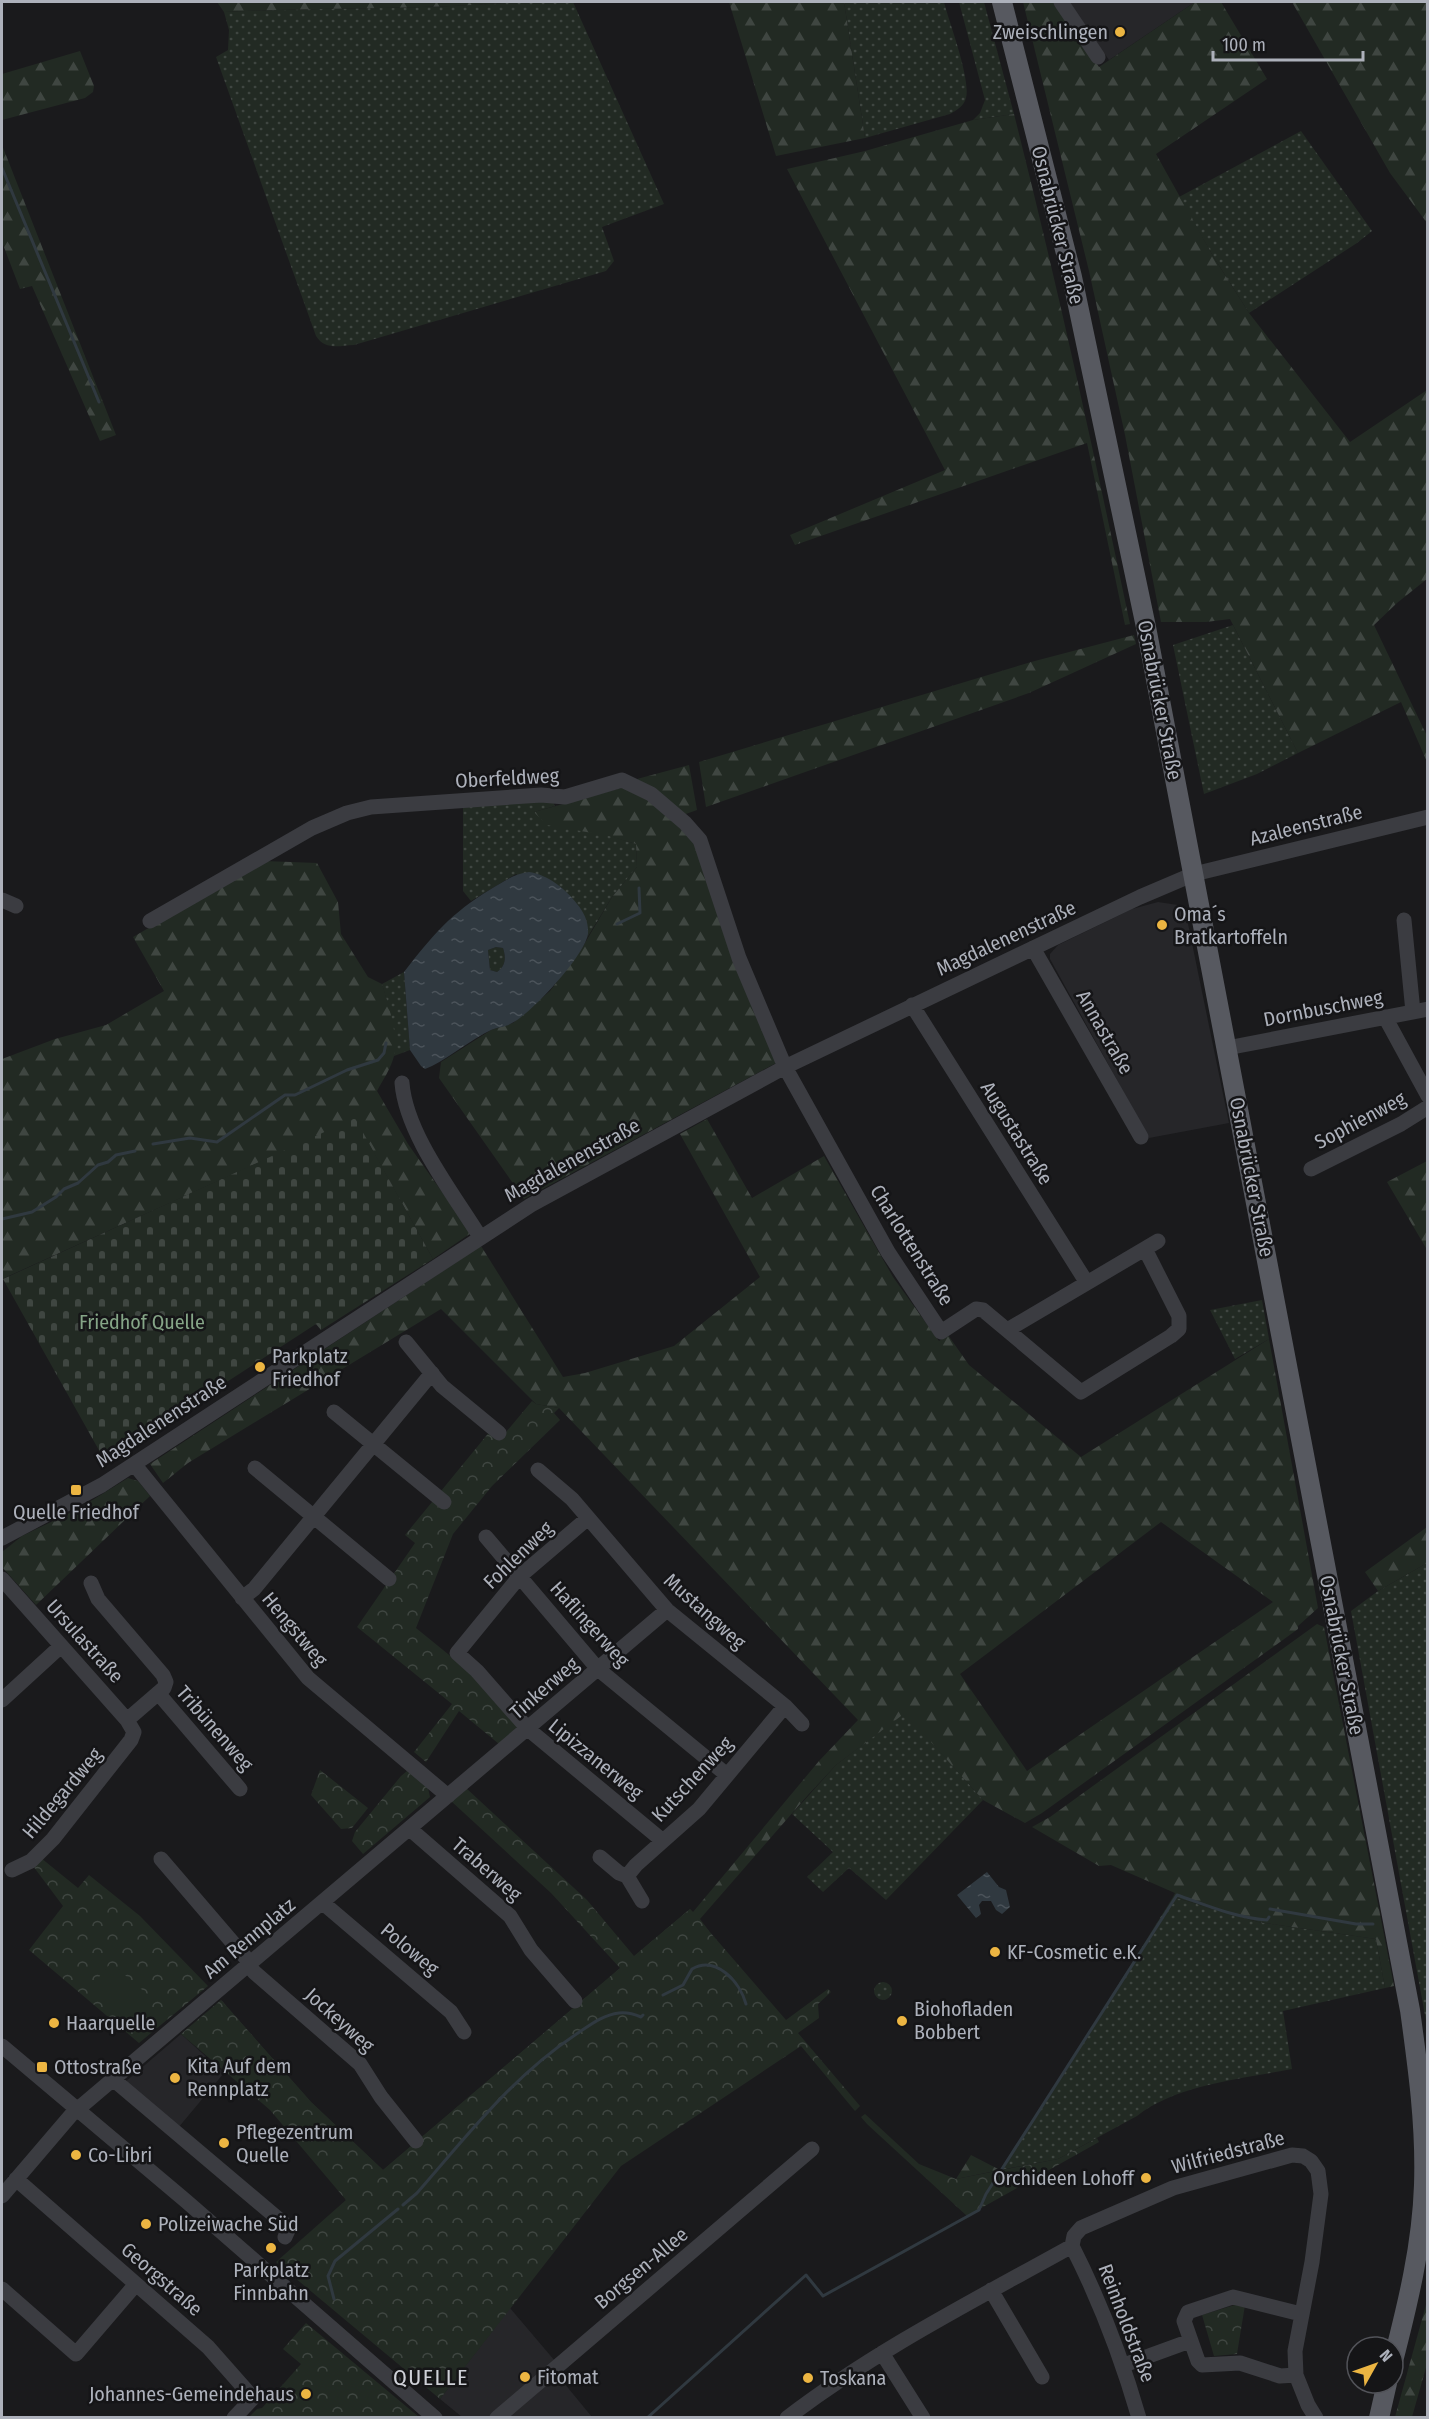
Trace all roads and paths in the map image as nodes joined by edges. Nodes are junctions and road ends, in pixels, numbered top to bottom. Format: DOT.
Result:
graph roads {
  1 [pos="1002,2"];
  2 [pos="1061,2"];
  3 [pos="1098,57"];
  4 [pos="1428,817"];
  5 [pos="1194,874"];
  6 [pos="2,900"];
  7 [pos="16,906"];
  8 [pos="1404,920"];
  9 [pos="150,921"];
  10 [pos="1033,948"];
  11 [pos="912,1005"];
  12 [pos="1420,1011"];
  13 [pos="1385,1017"];
  14 [pos="1227,1048"];
  15 [pos="784,1067"];
  16 [pos="402,1083"];
  17 [pos="1428,1096"];
  18 [pos="1428,1107"];
  19 [pos="1141,1137"];
  20 [pos="1311,1169"];
  21 [pos="480,1237"];
  22 [pos="1087,1283"];
  23 [pos="1009,1329"];
  24 [pos="406,1342"];
  25 [pos="432,1373"];
  26 [pos="334,1412"];
  27 [pos="499,1432"];
  28 [pos="372,1444"];
  29 [pos="134,1464"];
  30 [pos="255,1468"];
  31 [pos="538,1470"];
  32 [pos="444,1502"];
  33 [pos="313,1516"];
  34 [pos="588,1518"];
  35 [pos="486,1537"];
  36 [pos="2,1538"];
  37 [pos="520,1576"];
  38 [pos="2,1579"];
  39 [pos="389,1579"];
  40 [pos="91,1583"];
  41 [pos="242,1598"];
  42 [pos="667,1610"];
  43 [pos="61,1646"];
  44 [pos="457,1653"];
  45 [pos="598,1670"];
  46 [pos="158,1693"];
  47 [pos="2,1700"];
  48 [pos="785,1706"];
  49 [pos="802,1724"];
  50 [pos="130,1726"];
  51 [pos="528,1730"];
  52 [pos="727,1775"];
  53 [pos="240,1789"];
  54 [pos="448,1796"];
  55 [pos="410,1829"];
  56 [pos="663,1841"];
  57 [pos="600,1857"];
  58 [pos="161,1859"];
  59 [pos="12,1870"];
  60 [pos="627,1876"];
  61 [pos="642,1901"];
  62 [pos="323,1903"];
  63 [pos="249,1965"];
  64 [pos="575,2001"];
  65 [pos="464,2032"];
  66 [pos="2,2046"];
  67 [pos="114,2080"];
  68 [pos="78,2110"];
  69 [pos="416,2141"];
  70 [pos="812,2149"];
  71 [pos="16,2179"];
  72 [pos="2,2196"];
  73 [pos="285,2237"];
  74 [pos="1072,2246"];
  75 [pos="1421,2266"];
  76 [pos="136,2284"];
  77 [pos="2,2289"];
  78 [pos="992,2290"];
  79 [pos="1301,2314"];
  80 [pos="1401,2335"];
  81 [pos="1190,2342"];
  82 [pos="882,2353"];
  83 [pos="1124,2365"];
  84 [pos="1296,2375"];
  85 [pos="1042,2377"];
  86 [pos="1384,2395"];
  87 [pos="234,2418"];
  88 [pos="435,2418"];
  89 [pos="497,2418"];
  90 [pos="787,2418"];
  91 [pos="923,2418"];
  92 [pos="1139,2418"];
  93 [pos="1316,2418"];
  94 [pos="1379,2418"];
  1 -- 5 [label="main road, Osnabrücker Straße"];
  2 -- 3 [label="street"];
  4 -- 5 [label="street, Azaleenstraße"];
  5 -- 10 [label="street, Magdalenenstraße"];
  5 -- 14 [label="main road, Osnabrücker Straße"];
  6 -- 7 [label="street"];
  8 -- 12 [label="street"];
  9 -- 15 [label="street, Oberfeldweg"];
  10 -- 11 [label="street, Magdalenenstraße"];
  10 -- 19 [label="street, Annastraße"];
  11 -- 15 [label="street, Magdalenenstraße"];
  11 -- 22 [label="street, Augustastraße"];
  12 -- 13 [label="street, Dornbuschweg"];
  13 -- 14 [label="street, Dornbuschweg"];
  13 -- 17 [label="street, Sophienweg"];
  14 -- 75 [label="main road, Osnabrücker Straße"];
  15 -- 21 [label="street, Magdalenenstraße"];
  15 -- 23 [label="street, Charlottenstraße"];
  16 -- 21 [label="street"];
  18 -- 20 [label="street, Sophienweg"];
  21 -- 29 [label="street, Magdalenenstraße"];
  22 -- 23 [label="street"];
  22 -- 23 [label="street, Charlottenstraße"];
  24 -- 25 [label="street"];
  25 -- 27 [label="street"];
  25 -- 28 [label="street"];
  26 -- 28 [label="street"];
  28 -- 32 [label="street"];
  28 -- 33 [label="street"];
  29 -- 36 [label="street, Magdalenenstraße"];
  29 -- 41 [label="street, Hengstweg"];
  30 -- 33 [label="street"];
  31 -- 34 [label="street, Mustangweg"];
  33 -- 39 [label="street"];
  33 -- 41 [label="street"];
  34 -- 37 [label="street, Fohlenweg"];
  34 -- 42 [label="street, Mustangweg"];
  35 -- 37 [label="street, Haflingerweg"];
  37 -- 44 [label="street, Fohlenweg"];
  37 -- 45 [label="street, Haflingerweg"];
  38 -- 43 [label="street, Ursulastraße"];
  40 -- 46 [label="street, Tribünenweg"];
  41 -- 54 [label="street, Hengstweg"];
  42 -- 45 [label="street, Tinkerweg"];
  42 -- 48 [label="street, Mustangweg"];
  43 -- 47 [label="street"];
  43 -- 50 [label="street, Ursulastraße"];
  44 -- 51 [label="street, Lipizzanerweg"];
  45 -- 51 [label="street, Tinkerweg"];
  45 -- 52 [label="street, Haflingerweg"];
  46 -- 50 [label="street, Tribünenweg"];
  46 -- 53 [label="street, Tribünenweg"];
  48 -- 49 [label="street, Mustangweg"];
  48 -- 52 [label="street, Kutschenweg"];
  50 -- 59 [label="street, Hildegardweg"];
  51 -- 54 [label="street, Tinkerweg"];
  51 -- 56 [label="street, Lipizzanerweg"];
  52 -- 56 [label="street, Kutschenweg"];
  54 -- 55 [label="street, Am Rennplatz"];
  55 -- 62 [label="street, Am Rennplatz"];
  55 -- 64 [label="street, Traberweg"];
  56 -- 60 [label="street, Kutschenweg"];
  57 -- 60 [label="street"];
  58 -- 63 [label="street, Jockeyweg"];
  60 -- 61 [label="street"];
  62 -- 63 [label="street, Am Rennplatz"];
  62 -- 65 [label="street, Poloweg"];
  63 -- 67 [label="street, Am Rennplatz"];
  63 -- 69 [label="street, Jockeyweg"];
  66 -- 68 [label="street"];
  67 -- 68 [label="street, Am Rennplatz"];
  67 -- 73 [label="street"];
  68 -- 71 [label="street"];
  68 -- 88 [label="street"];
  70 -- 89 [label="street, Borgsen-Allee"];
  71 -- 72 [label="street"];
  71 -- 76 [label="street, Georgstraße"];
  74 -- 78 [label="street, Wilfriedstraße"];
  74 -- 79 [label="street, Wilfriedstraße"];
  74 -- 83 [label="street, Reinholdstraße"];
  75 -- 80 [label="main road, Osnabrücker Straße"];
  76 -- 77 [label="street"];
  76 -- 87 [label="street, Georgstraße"];
  78 -- 82 [label="street, Wilfriedstraße"];
  78 -- 85 [label="street"];
  79 -- 81 [label="street"];
  79 -- 84 [label="street, Wilfriedstraße"];
  81 -- 83 [label="street"];
  81 -- 84 [label="street"];
  82 -- 90 [label="street, Wilfriedstraße"];
  82 -- 91 [label="street"];
  83 -- 92 [label="street, Reinholdstraße"];
  84 -- 93 [label="street, Wilfriedstraße"];
  86 -- 94 [label="main road"];
}
